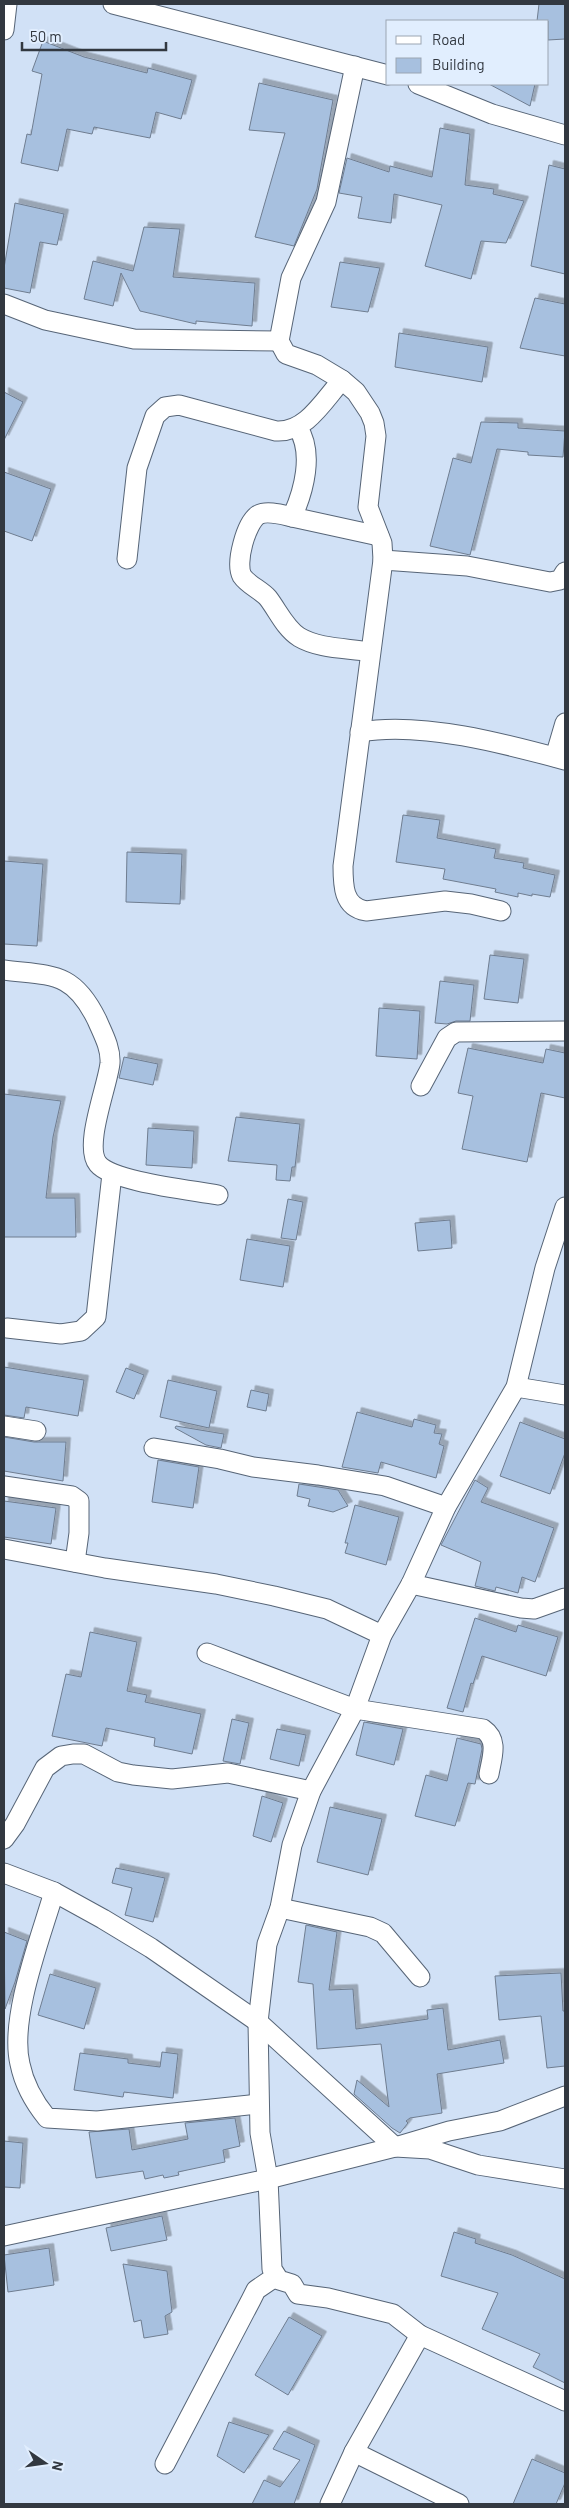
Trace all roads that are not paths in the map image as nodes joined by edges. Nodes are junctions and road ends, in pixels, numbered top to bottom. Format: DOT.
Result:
graph roads {
  1 [pos="6,4"];
  2 [pos="113,4"];
  3 [pos="4,30"];
  4 [pos="355,66"];
  5 [pos="386,74"];
  6 [pos="420,85"];
  7 [pos="565,135"];
  8 [pos="4,304"];
  9 [pos="279,341"];
  10 [pos="342,380"];
  11 [pos="298,428"];
  12 [pos="292,517"];
  13 [pos="379,536"];
  14 [pos="128,559"];
  15 [pos="383,560"];
  16 [pos="565,572"];
  17 [pos="370,652"];
  18 [pos="565,723"];
  19 [pos="360,732"];
  20 [pos="560,759"];
  21 [pos="500,911"];
  22 [pos="4,970"];
  23 [pos="565,1031"];
  24 [pos="421,1086"];
  25 [pos="112,1174"];
  26 [pos="218,1195"];
  27 [pos="565,1207"];
  28 [pos="7,1328"];
  29 [pos="516,1387"];
  30 [pos="565,1395"];
  31 [pos="4,1426"];
  32 [pos="36,1431"];
  33 [pos="154,1448"];
  34 [pos="4,1486"];
  35 [pos="446,1507"];
  36 [pos="4,1549"];
  37 [pos="75,1562"];
  38 [pos="410,1584"];
  39 [pos="565,1598"];
  40 [pos="382,1635"];
  41 [pos="207,1653"];
  42 [pos="355,1708"];
  43 [pos="489,1774"];
  44 [pos="311,1791"];
  45 [pos="4,1839"];
  46 [pos="4,1873"];
  47 [pos="54,1892"];
  48 [pos="280,1908"];
  49 [pos="420,1977"];
  50 [pos="258,2022"];
  51 [pos="565,2096"];
  52 [pos="258,2104"];
  53 [pos="394,2148"];
  54 [pos="268,2179"];
  55 [pos="565,2179"];
  56 [pos="4,2236"];
  57 [pos="275,2277"];
  58 [pos="420,2335"];
  59 [pos="565,2401"];
  60 [pos="354,2452"];
  61 [pos="165,2464"];
  62 [pos="330,2504"];
  63 [pos="459,2504"];
  1 -- 3 [label="street"];
  2 -- 4 [label="street"];
  4 -- 5 [label="street"];
  4 -- 9 [label="street"];
  6 -- 7 [label="street"];
  8 -- 9 [label="street"];
  9 -- 10 [label="street"];
  10 -- 11 [label="street"];
  10 -- 13 [label="street"];
  11 -- 12 [label="street"];
  11 -- 14 [label="street"];
  12 -- 13 [label="street"];
  12 -- 17 [label="street"];
  13 -- 15 [label="street"];
  15 -- 16 [label="street"];
  15 -- 17 [label="street"];
  17 -- 19 [label="street"];
  18 -- 20 [label="street"];
  19 -- 20 [label="street"];
  19 -- 21 [label="street"];
  22 -- 25 [label="street"];
  23 -- 24 [label="street"];
  25 -- 26 [label="street"];
  25 -- 28 [label="street"];
  27 -- 29 [label="street"];
  29 -- 30 [label="street"];
  29 -- 35 [label="street"];
  31 -- 32 [label="street"];
  33 -- 35 [label="street"];
  34 -- 37 [label="street"];
  35 -- 38 [label="street"];
  36 -- 37 [label="street"];
  37 -- 40 [label="street"];
  38 -- 39 [label="street"];
  38 -- 40 [label="street"];
  40 -- 42 [label="street"];
  41 -- 42 [label="street"];
  42 -- 43 [label="street"];
  42 -- 44 [label="street"];
  44 -- 45 [label="street"];
  44 -- 48 [label="street"];
  46 -- 47 [label="street"];
  47 -- 50 [label="street"];
  47 -- 52 [label="street"];
  48 -- 49 [label="street"];
  48 -- 50 [label="street"];
  50 -- 52 [label="street"];
  50 -- 53 [label="street"];
  51 -- 53 [label="street"];
  52 -- 54 [label="street"];
  53 -- 54 [label="street"];
  53 -- 55 [label="street"];
  54 -- 56 [label="street"];
  54 -- 57 [label="street"];
  57 -- 58 [label="street"];
  57 -- 61 [label="street"];
  58 -- 59 [label="street"];
  58 -- 60 [label="street"];
  60 -- 62 [label="street"];
  60 -- 63 [label="street"];
}
